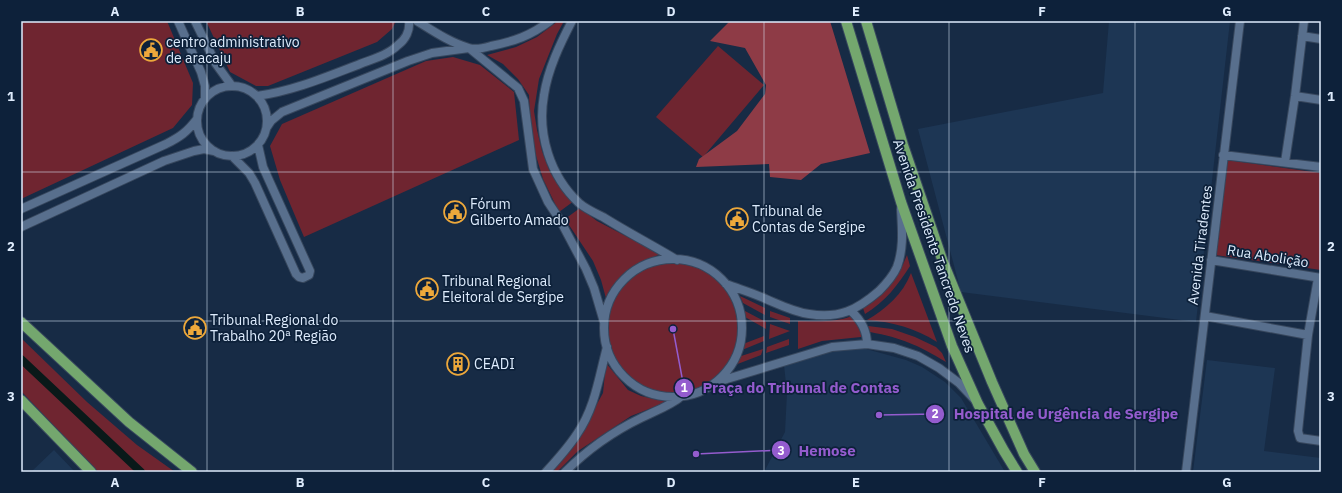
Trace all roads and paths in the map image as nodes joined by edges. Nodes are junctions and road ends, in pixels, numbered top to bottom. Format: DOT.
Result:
graph roads {
  1 [pos="178,21"];
  2 [pos="195,21"];
  3 [pos="408,21"];
  4 [pos="417,21"];
  5 [pos="550,21"];
  6 [pos="572,21"];
  7 [pos="846,21"];
  8 [pos="866,21"];
  9 [pos="1240,21"];
  10 [pos="1304,21"];
  11 [pos="1302,36"];
  12 [pos="1321,39"];
  13 [pos="469,48"];
  14 [pos="232,86"];
  15 [pos="257,96"];
  16 [pos="1295,96"];
  17 [pos="205,98"];
  18 [pos="1321,100"];
  19 [pos="197,119"];
  20 [pos="267,127"];
  21 [pos="258,145"];
  22 [pos="214,151"];
  23 [pos="1223,155"];
  24 [pos="232,156"];
  25 [pos="1285,162"];
  26 [pos="1321,167"];
  27 [pos="901,202"];
  28 [pos="21,209"];
  29 [pos="21,227"];
  30 [pos="678,260"];
  31 [pos="1211,260"];
  32 [pos="1320,278"];
  33 [pos="725,283"];
  34 [pos="851,310"];
  35 [pos="1204,316"];
  36 [pos="21,322"];
  37 [pos="604,322"];
  38 [pos="1308,335"];
  39 [pos="867,344"];
  40 [pos="607,347"];
  41 [pos="715,383"];
  42 [pos="682,396"];
  43 [pos="21,400"];
  44 [pos="978,404"];
  45 [pos="1321,441"];
  46 [pos="91,472"];
  47 [pos="192,472"];
  48 [pos="546,472"];
  49 [pos="565,472"];
  50 [pos="1017,472"];
  51 [pos="1034,472"];
  52 [pos="1186,472"];
  1 -- 17 [label="street"];
  2 -- 14 [label="street"];
  3 -- 15 [label="street"];
  4 -- 13 [label="street"];
  5 -- 13 [label="street"];
  6 -- 30 [label="street"];
  7 -- 27 [label="main road, Avenida Presidente Tancredo Neves"];
  8 -- 51 [label="main road, Avenida Presidente Tancredo Neves"];
  9 -- 23 [label="street, Avenida Tiradentes"];
  10 -- 11 [label="street"];
  11 -- 12 [label="street"];
  11 -- 16 [label="street"];
  13 -- 20 [label="street"];
  13 -- 37 [label="street"];
  14 -- 15 [label="street"];
  14 -- 17 [label="street"];
  15 -- 20 [label="street"];
  16 -- 18 [label="street"];
  16 -- 25 [label="street"];
  17 -- 19 [label="street"];
  19 -- 22 [label="street"];
  19 -- 28 [label="street"];
  20 -- 21 [label="street"];
  21 -- 24 [label="street"];
  21 -- 24 [label="street"];
  22 -- 24 [label="street"];
  22 -- 29 [label="street"];
  23 -- 25 [label="street"];
  23 -- 31 [label="street, Avenida Tiradentes"];
  25 -- 26 [label="street"];
  27 -- 34 [label="street"];
  27 -- 44 [label="main road, Avenida Presidente Tancredo Neves"];
  30 -- 33 [label="street"];
  30 -- 37 [label="street"];
  31 -- 32 [label="street, Rua Abolição"];
  31 -- 35 [label="street, Avenida Tiradentes"];
  32 -- 38 [label="street"];
  33 -- 34 [label="street"];
  33 -- 41 [label="street"];
  34 -- 39 [label="street"];
  35 -- 38 [label="street"];
  35 -- 52 [label="street, Avenida Tiradentes"];
  36 -- 47 [label="main road"];
  37 -- 40 [label="street"];
  38 -- 45 [label="street"];
  39 -- 41 [label="street"];
  39 -- 44 [label="street"];
  40 -- 42 [label="street"];
  40 -- 48 [label="street"];
  41 -- 42 [label="street"];
  42 -- 49 [label="street"];
  43 -- 46 [label="main road"];
  44 -- 50 [label="main road, Avenida Presidente Tancredo Neves"];
}
